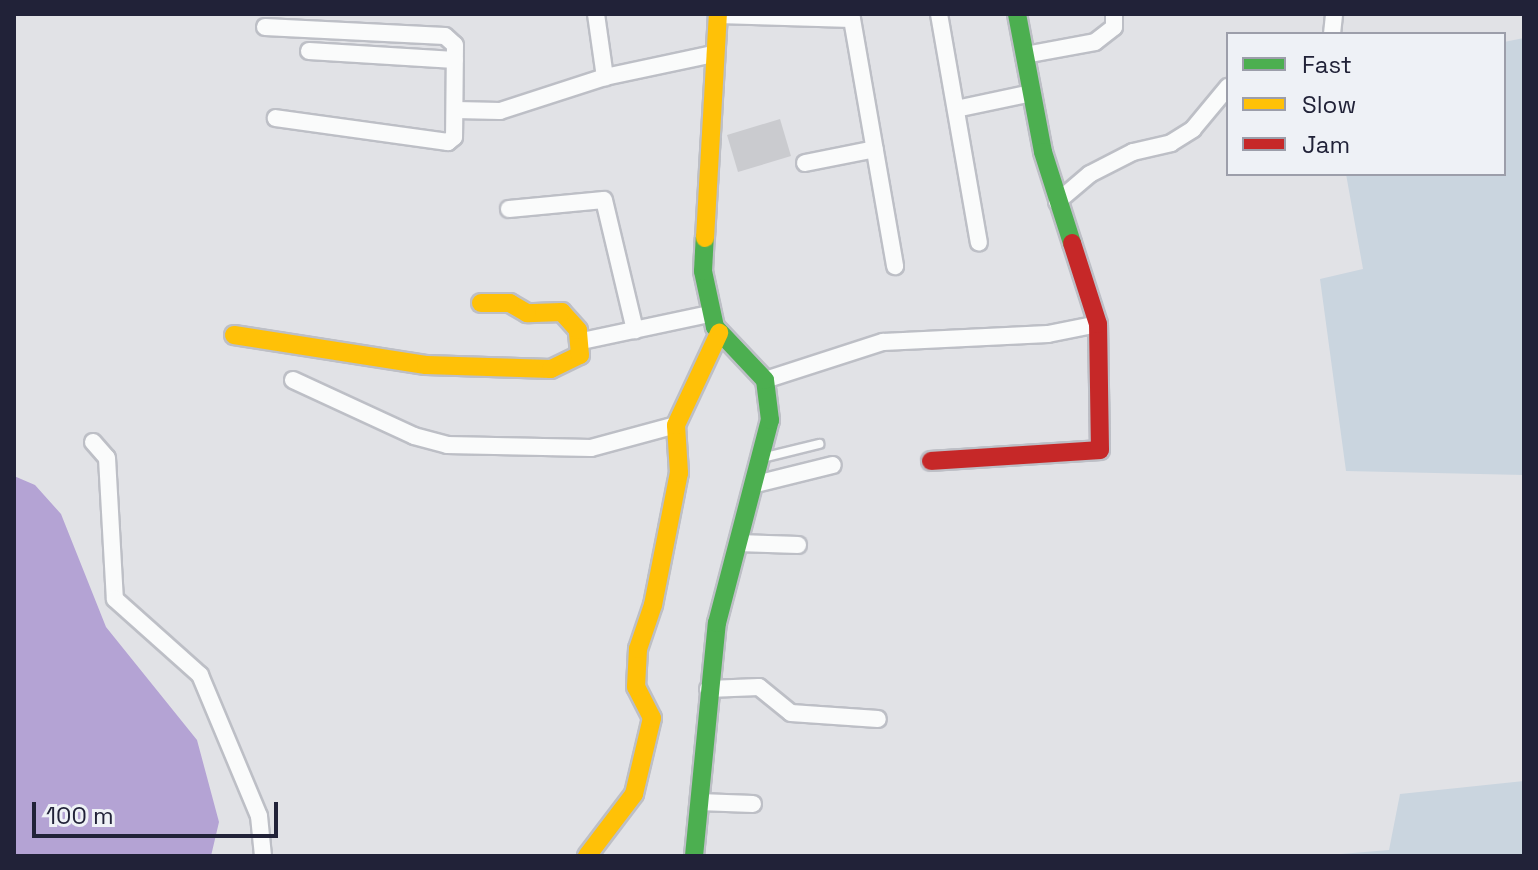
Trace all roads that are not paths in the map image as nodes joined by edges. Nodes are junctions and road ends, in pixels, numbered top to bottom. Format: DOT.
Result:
graph roads {
  1 [pos="596,14"];
  2 [pos="939,14"];
  3 [pos="1017,14"];
  4 [pos="1114,14"];
  5 [pos="718,15"];
  6 [pos="265,27"];
  7 [pos="309,51"];
  8 [pos="713,54"];
  9 [pos="1025,55"];
  10 [pos="455,60"];
  11 [pos="605,77"];
  12 [pos="1226,89"];
  13 [pos="1032,93"];
  14 [pos="956,109"];
  15 [pos="456,110"];
  16 [pos="276,118"];
  17 [pos="875,149"];
  18 [pos="805,163"];
  19 [pos="1057,202"];
  20 [pos="509,209"];
  21 [pos="979,243"];
  22 [pos="895,266"];
  23 [pos="481,303"];
  24 [pos="709,314"];
  25 [pos="1098,324"];
  26 [pos="635,330"];
  27 [pos="719,333"];
  28 [pos="234,335"];
  29 [pos="582,341"];
  30 [pos="293,380"];
  31 [pos="765,380"];
  32 [pos="676,425"];
  33 [pos="93,442"];
  34 [pos="819,444"];
  35 [pos="764,457"];
  36 [pos="931,461"];
  37 [pos="833,465"];
  38 [pos="756,484"];
  39 [pos="738,543"];
  40 [pos="798,545"];
  41 [pos="708,689"];
  42 [pos="878,719"];
  43 [pos="699,802"];
  44 [pos="753,804"];
  45 [pos="263,856"];
  46 [pos="587,856"];
  47 [pos="694,856"];
  1 -- 11 [label="street"];
  2 -- 14 [label="street"];
  3 -- 9 [label="street"];
  4 -- 9 [label="street"];
  5 -- 8 [label="street"];
  5 -- 17 [label="street"];
  6 -- 10 [label="street"];
  7 -- 10 [label="street"];
  8 -- 11 [label="street"];
  8 -- 24 [label="street"];
  9 -- 13 [label="street"];
  10 -- 15 [label="street"];
  11 -- 15 [label="street"];
  12 -- 19 [label="street"];
  13 -- 14 [label="street"];
  13 -- 19 [label="street"];
  14 -- 21 [label="street"];
  15 -- 16 [label="street"];
  17 -- 18 [label="street"];
  17 -- 22 [label="street"];
  19 -- 25 [label="street"];
  20 -- 26 [label="street"];
  23 -- 29 [label="street"];
  24 -- 26 [label="street"];
  24 -- 27 [label="street"];
  25 -- 31 [label="street"];
  25 -- 36 [label="street"];
  26 -- 29 [label="street"];
  27 -- 31 [label="street"];
  27 -- 32 [label="street"];
  28 -- 29 [label="street"];
  30 -- 32 [label="street"];
  31 -- 35 [label="street"];
  32 -- 46 [label="street"];
  33 -- 45 [label="street"];
  34 -- 35 [label="lane"];
  35 -- 38 [label="street"];
  37 -- 38 [label="street"];
  38 -- 39 [label="street"];
  39 -- 40 [label="street"];
  39 -- 41 [label="street"];
  41 -- 42 [label="street"];
  41 -- 43 [label="street"];
  43 -- 44 [label="street"];
  43 -- 47 [label="street"];
}
